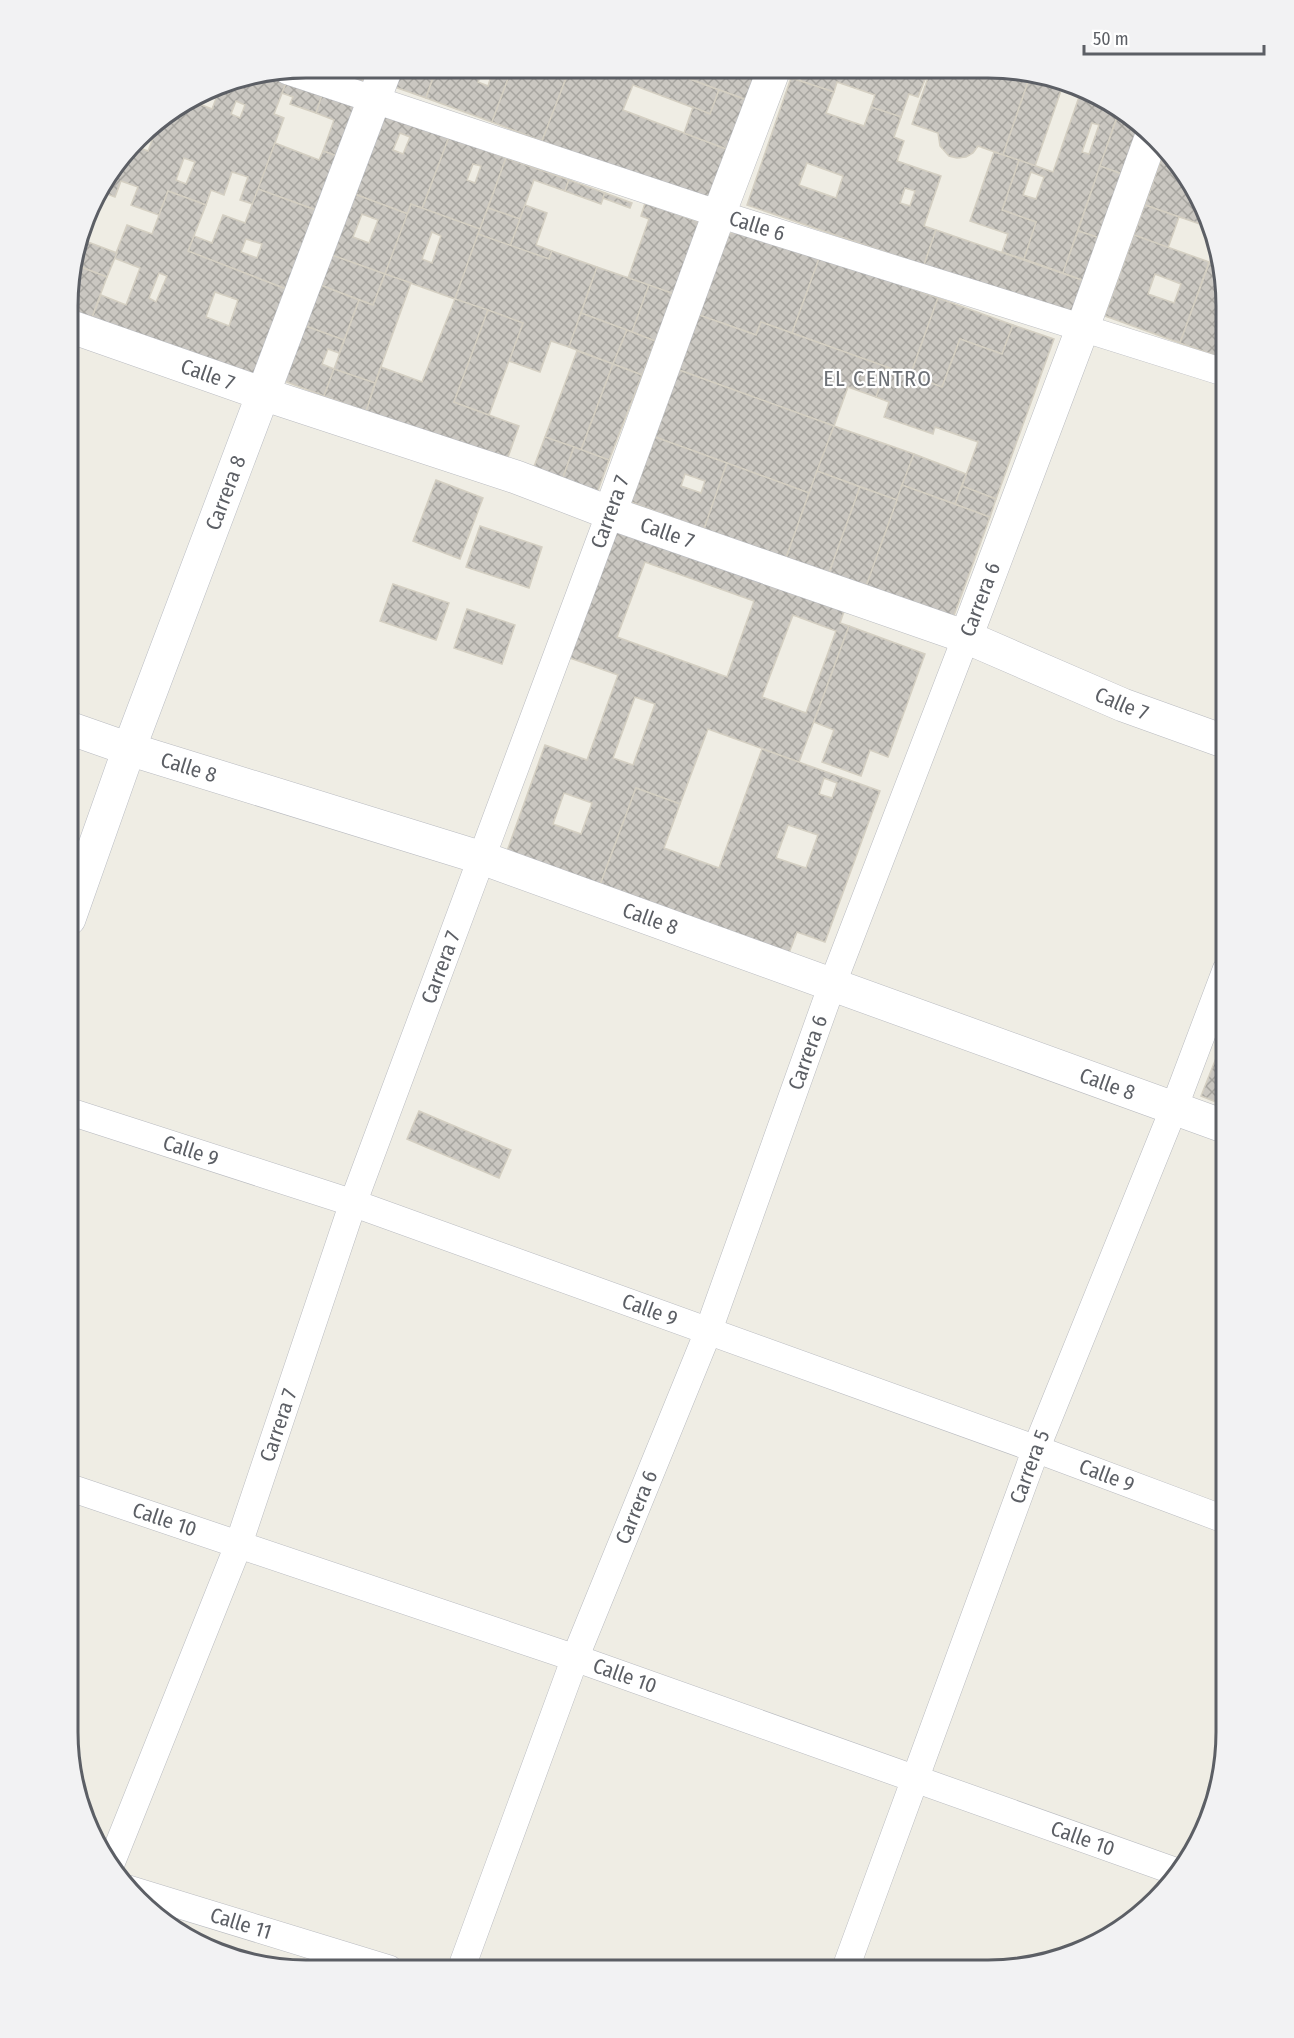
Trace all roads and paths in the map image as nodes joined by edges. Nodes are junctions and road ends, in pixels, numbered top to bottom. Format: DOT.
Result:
graph roads {
  1 [pos="309,78"];
  2 [pos="383,78"];
  3 [pos="771,78"];
  4 [pos="375,100"];
  5 [pos="1149,145"];
  6 [pos="719,214"];
  7 [pos="1083,327"];
  8 [pos="78,329"];
  9 [pos="1216,369"];
  10 [pos="263,394"];
  11 [pos="610,513"];
  12 [pos="966,637"];
  13 [pos="78,731"];
  14 [pos="1216,738"];
  15 [pos="129,749"];
  16 [pos="482,858"];
  17 [pos="78,894"];
  18 [pos="832,985"];
  19 [pos="1216,997"];
  20 [pos="1174,1108"];
  21 [pos="78,1114"];
  22 [pos="1216,1123"];
  23 [pos="353,1203"];
  24 [pos="708,1332"];
  25 [pos="1036,1449"];
  26 [pos="78,1490"];
  27 [pos="1216,1516"];
  28 [pos="238,1546"];
  29 [pos="575,1658"];
  30 [pos="915,1779"];
  31 [pos="114,1856"];
  32 [pos="1170,1869"];
  33 [pos="147,1895"];
  34 [pos="360,1960"];
  35 [pos="463,1960"];
  36 [pos="849,1960"];
  1 -- 4 [label="street, Calle 6"];
  2 -- 4 [label="street, Carrera 8"];
  3 -- 6 [label="street, Carrera 7"];
  4 -- 6 [label="street, Calle 6"];
  4 -- 10 [label="street, Carrera 8"];
  5 -- 7 [label="street, Carrera 6"];
  6 -- 7 [label="street, Calle 6"];
  6 -- 11 [label="street, Carrera 7"];
  7 -- 9 [label="street, Calle 6"];
  7 -- 12 [label="street, Carrera 6"];
  8 -- 10 [label="street, Calle 7"];
  10 -- 11 [label="street, Calle 7"];
  10 -- 15 [label="street, Carrera 8"];
  11 -- 12 [label="street, Calle 7"];
  11 -- 16 [label="street, Carrera 7"];
  12 -- 14 [label="street, Calle 7"];
  12 -- 18 [label="street, Carrera 6"];
  13 -- 15 [label="street, Calle 8"];
  15 -- 16 [label="street, Calle 8"];
  15 -- 17 [label="street, Carrera 8"];
  16 -- 18 [label="street, Calle 8"];
  16 -- 23 [label="street, Carrera 7"];
  18 -- 20 [label="street, Calle 8"];
  18 -- 24 [label="street, Carrera 6"];
  19 -- 20 [label="street, Carrera 5"];
  20 -- 22 [label="street, Calle 8"];
  20 -- 25 [label="street, Carrera 5"];
  21 -- 23 [label="street, Calle 9"];
  23 -- 24 [label="street, Calle 9"];
  23 -- 28 [label="street, Carrera 7"];
  24 -- 25 [label="street, Calle 9"];
  24 -- 29 [label="street, Carrera 6"];
  25 -- 27 [label="street, Calle 9"];
  25 -- 30 [label="street, Carrera 5"];
  26 -- 28 [label="street, Calle 10"];
  28 -- 29 [label="street, Calle 10"];
  28 -- 31 [label="street, Carrera 7"];
  29 -- 30 [label="street, Calle 10"];
  29 -- 35 [label="street, Carrera 6"];
  30 -- 32 [label="street, Calle 10"];
  30 -- 36 [label="street, Carrera 5"];
  33 -- 34 [label="street, Calle 11"];
}
